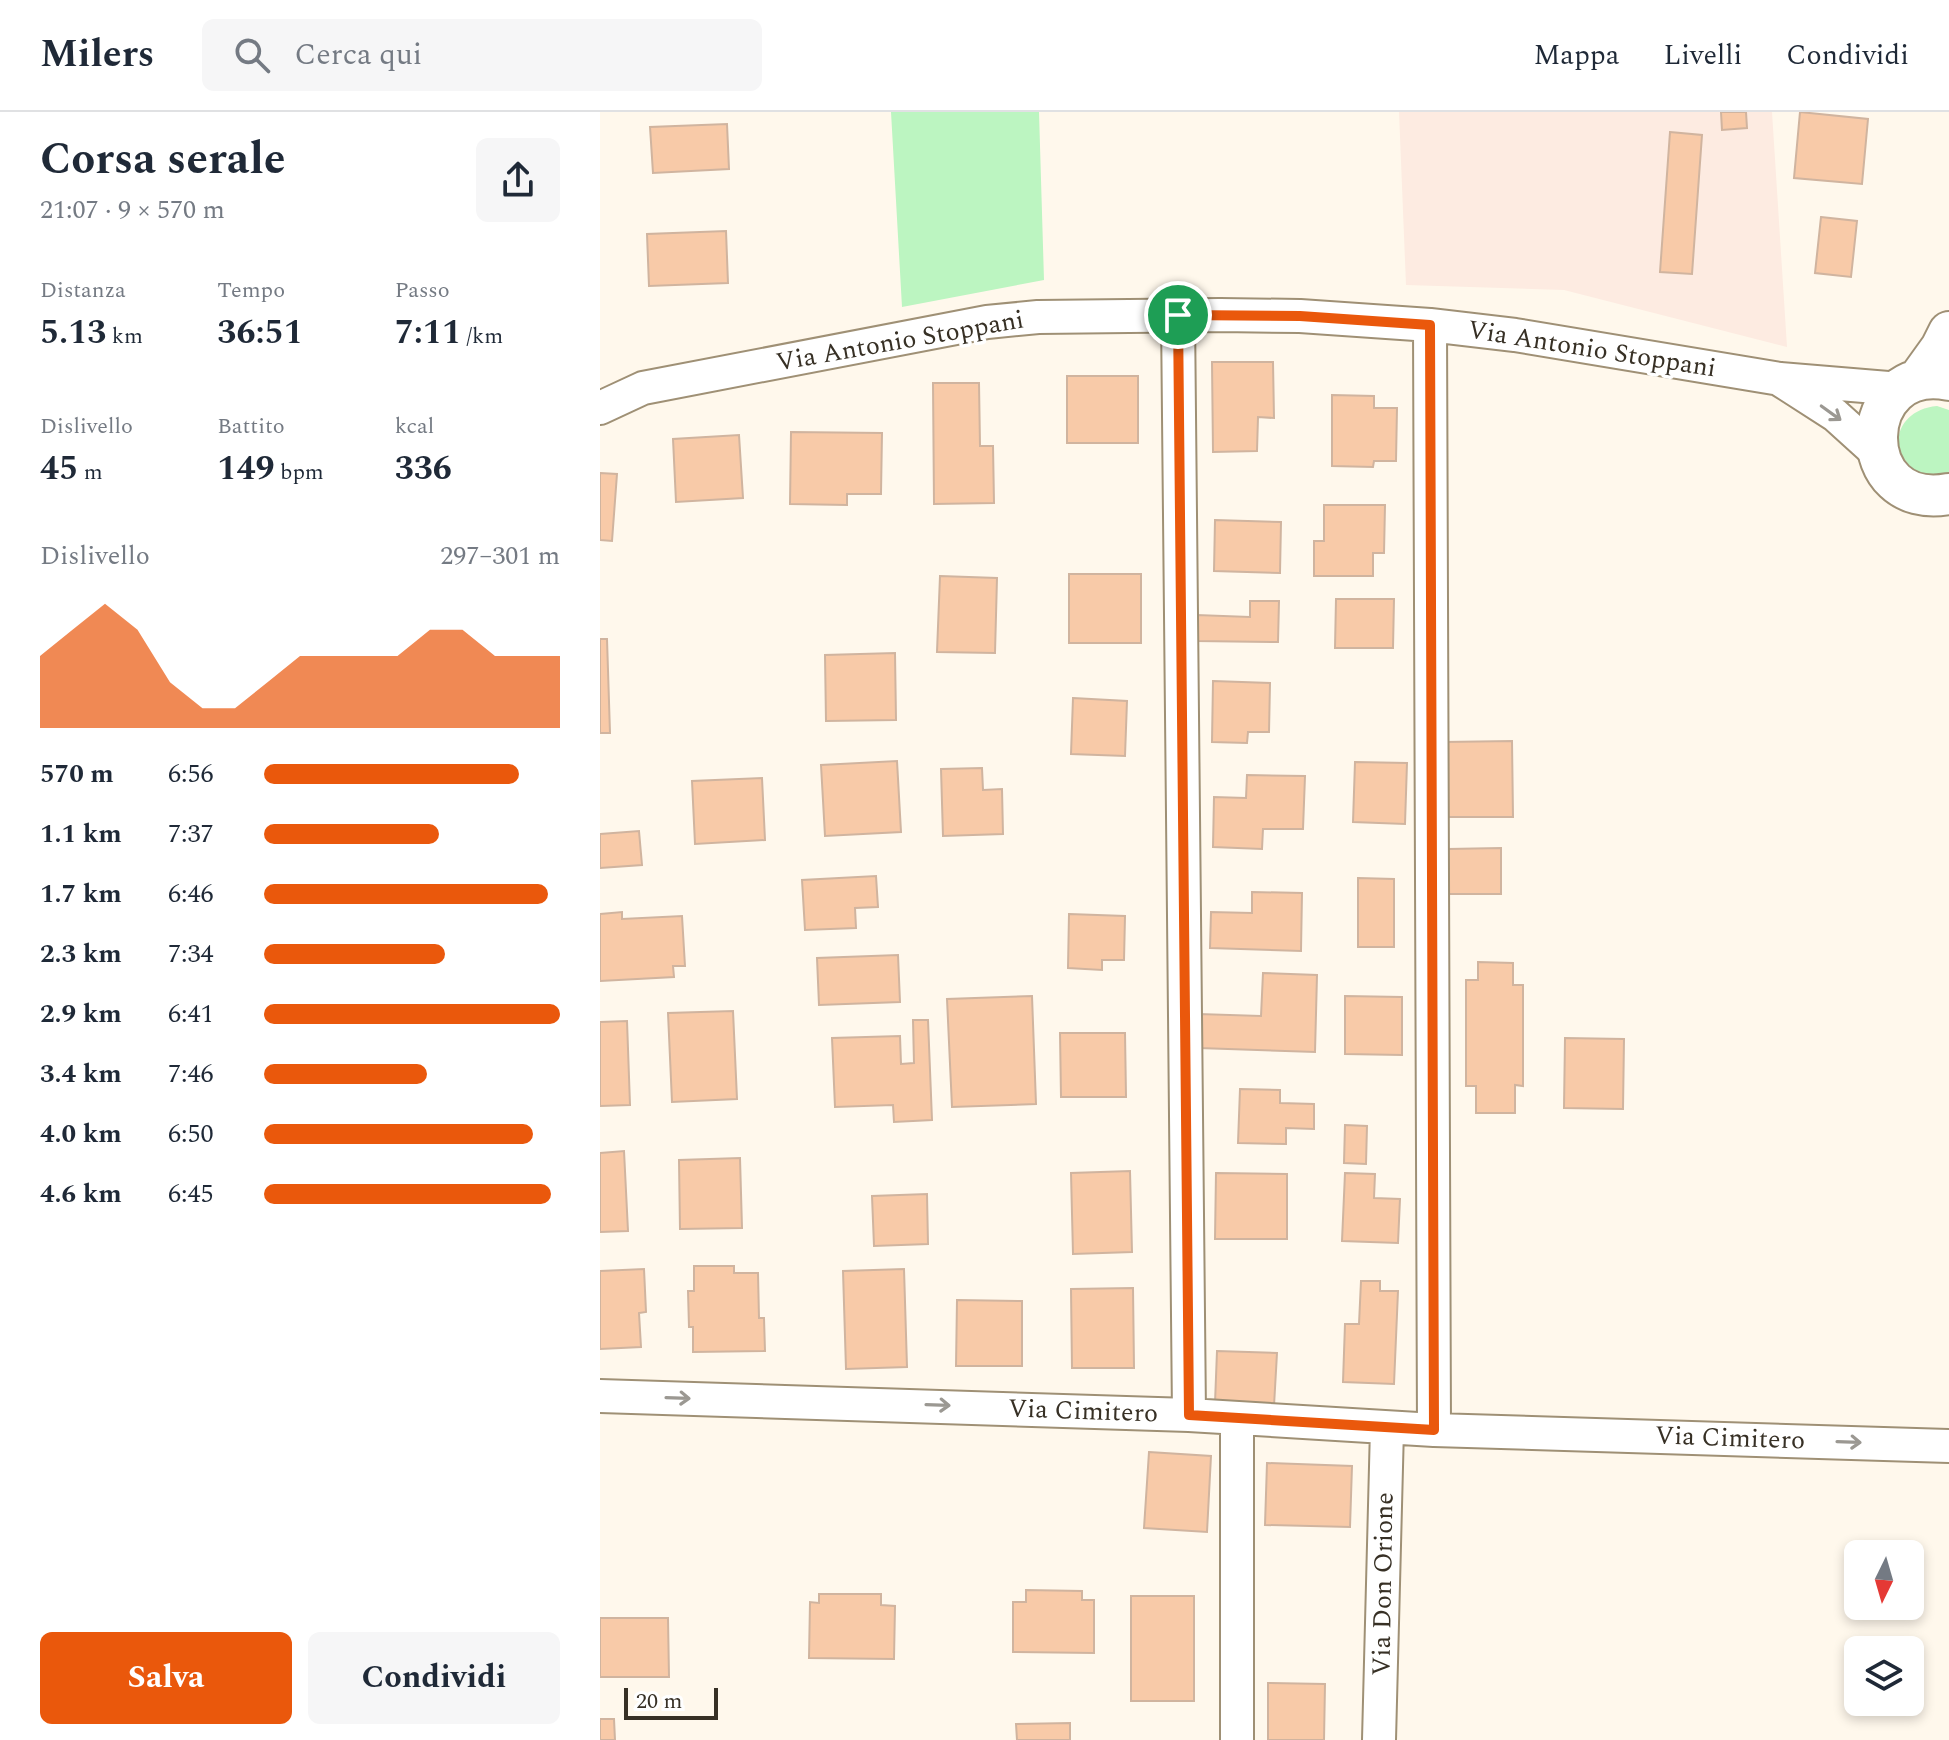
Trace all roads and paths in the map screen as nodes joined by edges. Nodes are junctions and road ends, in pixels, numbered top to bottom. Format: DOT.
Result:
graph roads {
  1 [pos="1178,315"];
  2 [pos="1430,325"];
  3 [pos="1949,332"];
  4 [pos="1780,379"];
  5 [pos="1922,383"];
  6 [pos="600,384"];
  7 [pos="643,388"];
  8 [pos="600,408"];
  9 [pos="1877,453"];
  10 [pos="1949,494"];
  11 [pos="600,1396"];
  12 [pos="1189,1415"];
  13 [pos="1237,1418"];
  14 [pos="1387,1428"];
  15 [pos="1434,1430"];
  16 [pos="1949,1446"];
  17 [pos="1237,1740"];
  18 [pos="1379,1740"];
  1 -- 2 [label="street, Via Antonio Stoppani"];
  1 -- 7 [label="street, Via Antonio Stoppani"];
  1 -- 12 [label="street"];
  2 -- 4 [label="street, Via Antonio Stoppani"];
  2 -- 15 [label="street"];
  3 -- 5 [label="street"];
  4 -- 5 [label="street, Via Antonio Stoppani"];
  4 -- 9 [label="street, Via Antonio Stoppani, one-way"];
  5 -- 9 [label="street"];
  6 -- 7 [label="street, Via Antonio Stoppani"];
  7 -- 8 [label="street, Via Antonio Stoppani"];
  9 -- 10 [label="street"];
  11 -- 12 [label="street, Via Cimitero, one-way"];
  12 -- 13 [label="street, Via Cimitero"];
  13 -- 14 [label="street, Via Cimitero"];
  13 -- 17 [label="street"];
  14 -- 15 [label="street, Via Cimitero"];
  14 -- 18 [label="street, Via Don Orione"];
  15 -- 16 [label="street, Via Cimitero, one-way"];
}
